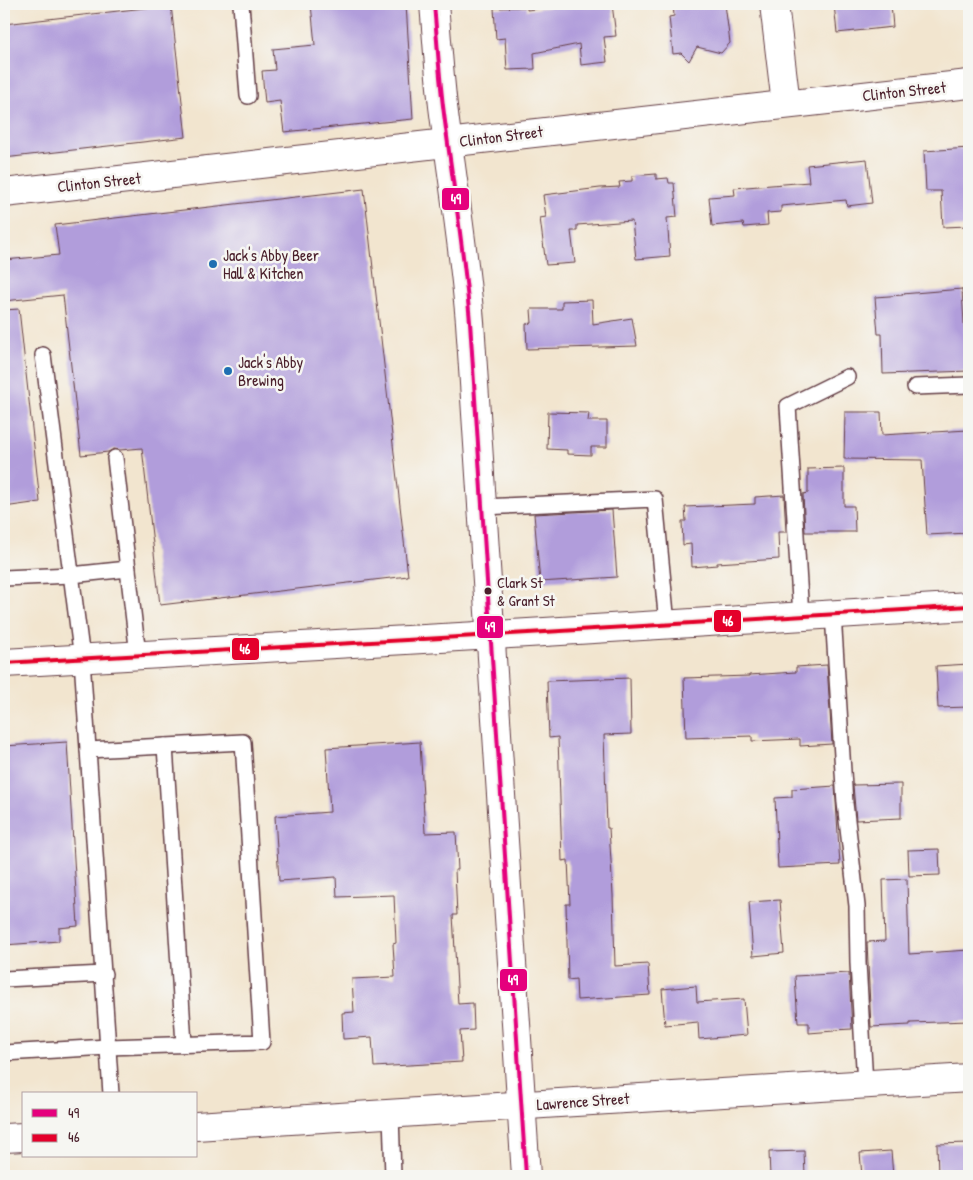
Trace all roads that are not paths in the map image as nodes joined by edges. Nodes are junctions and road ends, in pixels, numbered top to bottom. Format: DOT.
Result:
graph roads {
  1 [pos="241,4"];
  2 [pos="434,4"];
  3 [pos="774,4"];
  4 [pos="969,84"];
  5 [pos="248,96"];
  6 [pos="786,104"];
  7 [pos="448,143"];
  8 [pos="4,193"];
  9 [pos="43,355"];
  10 [pos="847,377"];
  11 [pos="969,385"];
  12 [pos="915,387"];
  13 [pos="115,458"];
  14 [pos="482,507"];
  15 [pos="128,569"];
  16 [pos="71,575"];
  17 [pos="4,578"];
  18 [pos="969,606"];
  19 [pos="833,614"];
  20 [pos="801,616"];
  21 [pos="667,624"];
  22 [pos="491,636"];
  23 [pos="138,655"];
  24 [pos="82,659"];
  25 [pos="4,663"];
  26 [pos="164,746"];
  27 [pos="88,750"];
  28 [pos="104,974"];
  29 [pos="4,980"];
  30 [pos="184,1044"];
  31 [pos="108,1047"];
  32 [pos="4,1054"];
  33 [pos="969,1078"];
  34 [pos="865,1084"];
  35 [pos="111,1092"];
  36 [pos="522,1105"];
  37 [pos="391,1114"];
  38 [pos="198,1126"];
  39 [pos="22,1137"];
  40 [pos="4,1138"];
  41 [pos="393,1176"];
  42 [pos="526,1176"];
  1 -- 5 [label="lane"];
  2 -- 7 [label="street"];
  3 -- 6 [label="street"];
  4 -- 6 [label="street, Clinton Street"];
  6 -- 7 [label="street, Clinton Street"];
  7 -- 8 [label="street, Clinton Street"];
  7 -- 14 [label="street"];
  9 -- 16 [label="lane"];
  10 -- 20 [label="lane"];
  11 -- 12 [label="lane"];
  13 -- 15 [label="lane"];
  14 -- 21 [label="lane"];
  14 -- 22 [label="street"];
  15 -- 16 [label="lane"];
  15 -- 23 [label="lane"];
  16 -- 17 [label="lane"];
  16 -- 24 [label="lane"];
  18 -- 19 [label="street"];
  19 -- 20 [label="street"];
  19 -- 34 [label="lane"];
  20 -- 21 [label="street"];
  21 -- 22 [label="street"];
  22 -- 23 [label="street"];
  22 -- 36 [label="street"];
  23 -- 24 [label="street"];
  24 -- 25 [label="street"];
  24 -- 27 [label="lane"];
  26 -- 27 [label="lane"];
  26 -- 30 [label="lane"];
  26 -- 30 [label="lane"];
  27 -- 28 [label="lane"];
  28 -- 29 [label="lane"];
  28 -- 31 [label="lane"];
  30 -- 31 [label="lane"];
  31 -- 32 [label="lane"];
  31 -- 35 [label="lane"];
  33 -- 34 [label="street, Lawrence Street"];
  34 -- 36 [label="street, Lawrence Street"];
  36 -- 37 [label="street, Lawrence Street"];
  36 -- 42 [label="street"];
  37 -- 38 [label="street, Lawrence Street"];
  37 -- 41 [label="lane"];
  39 -- 40 [label="street"];
}
